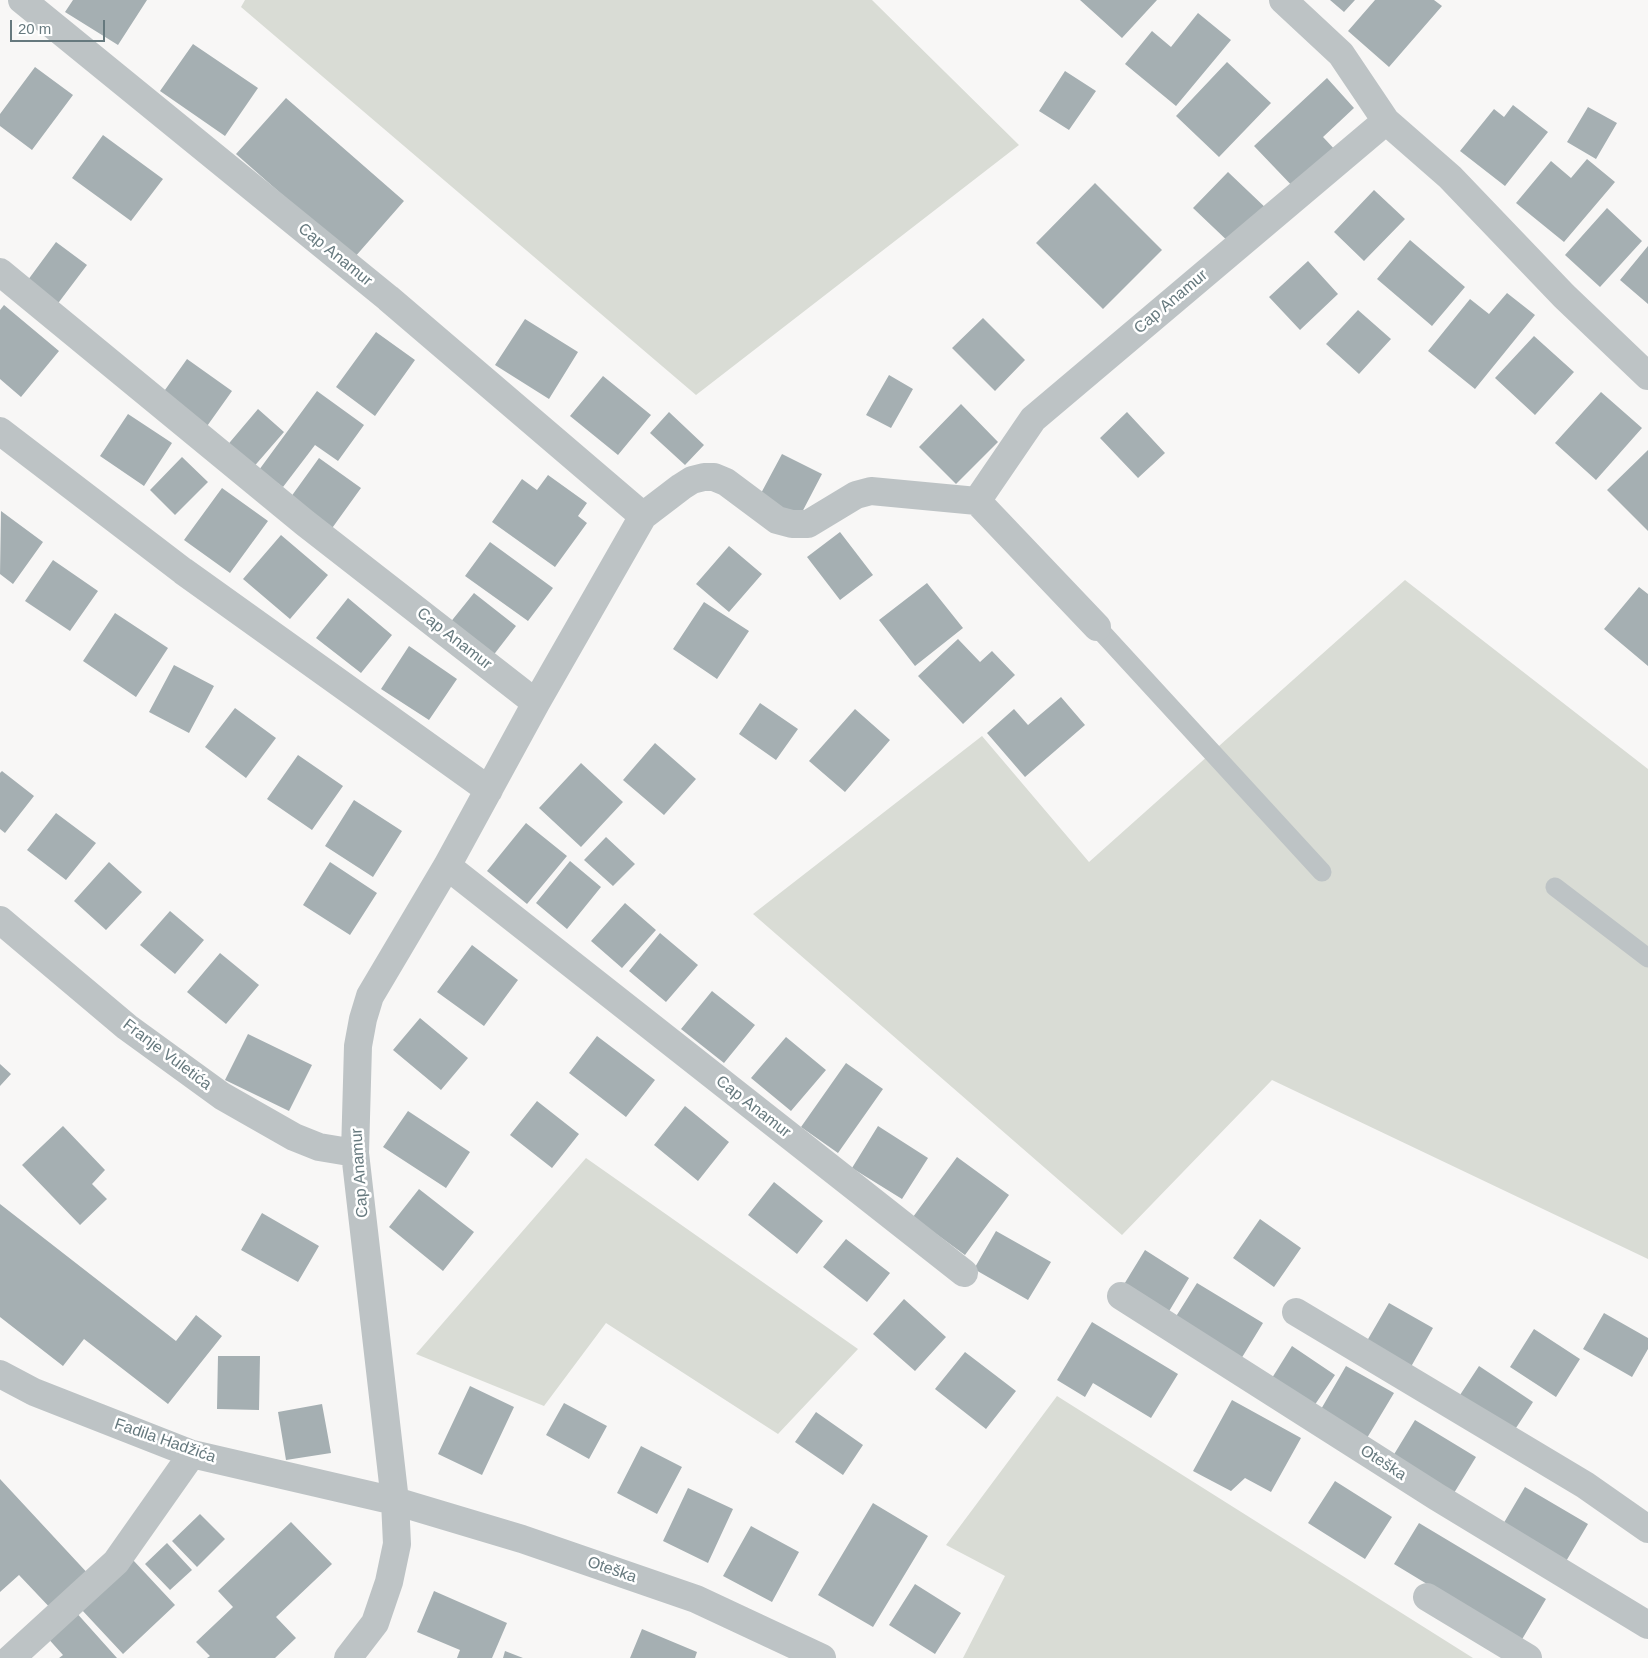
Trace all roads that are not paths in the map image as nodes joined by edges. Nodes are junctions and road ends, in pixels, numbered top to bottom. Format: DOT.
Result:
graph roads {
  1 [pos="22,0"];
  2 [pos="1283,0"];
  3 [pos="1386,121"];
  4 [pos="0,272"];
  5 [pos="1648,376"];
  6 [pos="0,431"];
  7 [pos="977,502"];
  8 [pos="644,516"];
  9 [pos="1097,627"];
  10 [pos="536,703"];
  11 [pos="489,790"];
  12 [pos="447,866"];
  13 [pos="1322,872"];
  14 [pos="1555,887"];
  15 [pos="0,920"];
  16 [pos="1648,958"];
  17 [pos="355,1154"];
  18 [pos="964,1273"];
  19 [pos="1121,1296"];
  20 [pos="1296,1312"];
  21 [pos="0,1374"];
  22 [pos="192,1454"];
  23 [pos="395,1501"];
  24 [pos="1648,1529"];
  25 [pos="1427,1597"];
  26 [pos="1648,1625"];
  27 [pos="11,1658"];
  28 [pos="348,1658"];
  29 [pos="822,1658"];
  30 [pos="1528,1658"];
  1 -- 8 [label="street, Cap Anamur"];
  2 -- 3 [label="street"];
  3 -- 5 [label="street"];
  3 -- 7 [label="street, Cap Anamur"];
  4 -- 10 [label="street, Cap Anamur"];
  6 -- 11 [label="street"];
  7 -- 8 [label="street, Cap Anamur"];
  7 -- 9 [label="street"];
  8 -- 10 [label="street, Cap Anamur"];
  9 -- 13 [label="lane"];
  10 -- 11 [label="street, Cap Anamur"];
  11 -- 12 [label="street, Cap Anamur"];
  12 -- 17 [label="street, Cap Anamur"];
  12 -- 18 [label="street, Cap Anamur"];
  14 -- 16 [label="lane"];
  15 -- 17 [label="street, Franje Vuletića"];
  17 -- 23 [label="street, Cap Anamur"];
  19 -- 26 [label="street, Oteška"];
  20 -- 24 [label="street"];
  21 -- 22 [label="street, Fadila Hadžića"];
  22 -- 23 [label="street, Fadila Hadžića"];
  22 -- 27 [label="street"];
  23 -- 28 [label="street, Cap Anamur"];
  23 -- 29 [label="street, Oteška"];
  25 -- 30 [label="street"];
}
